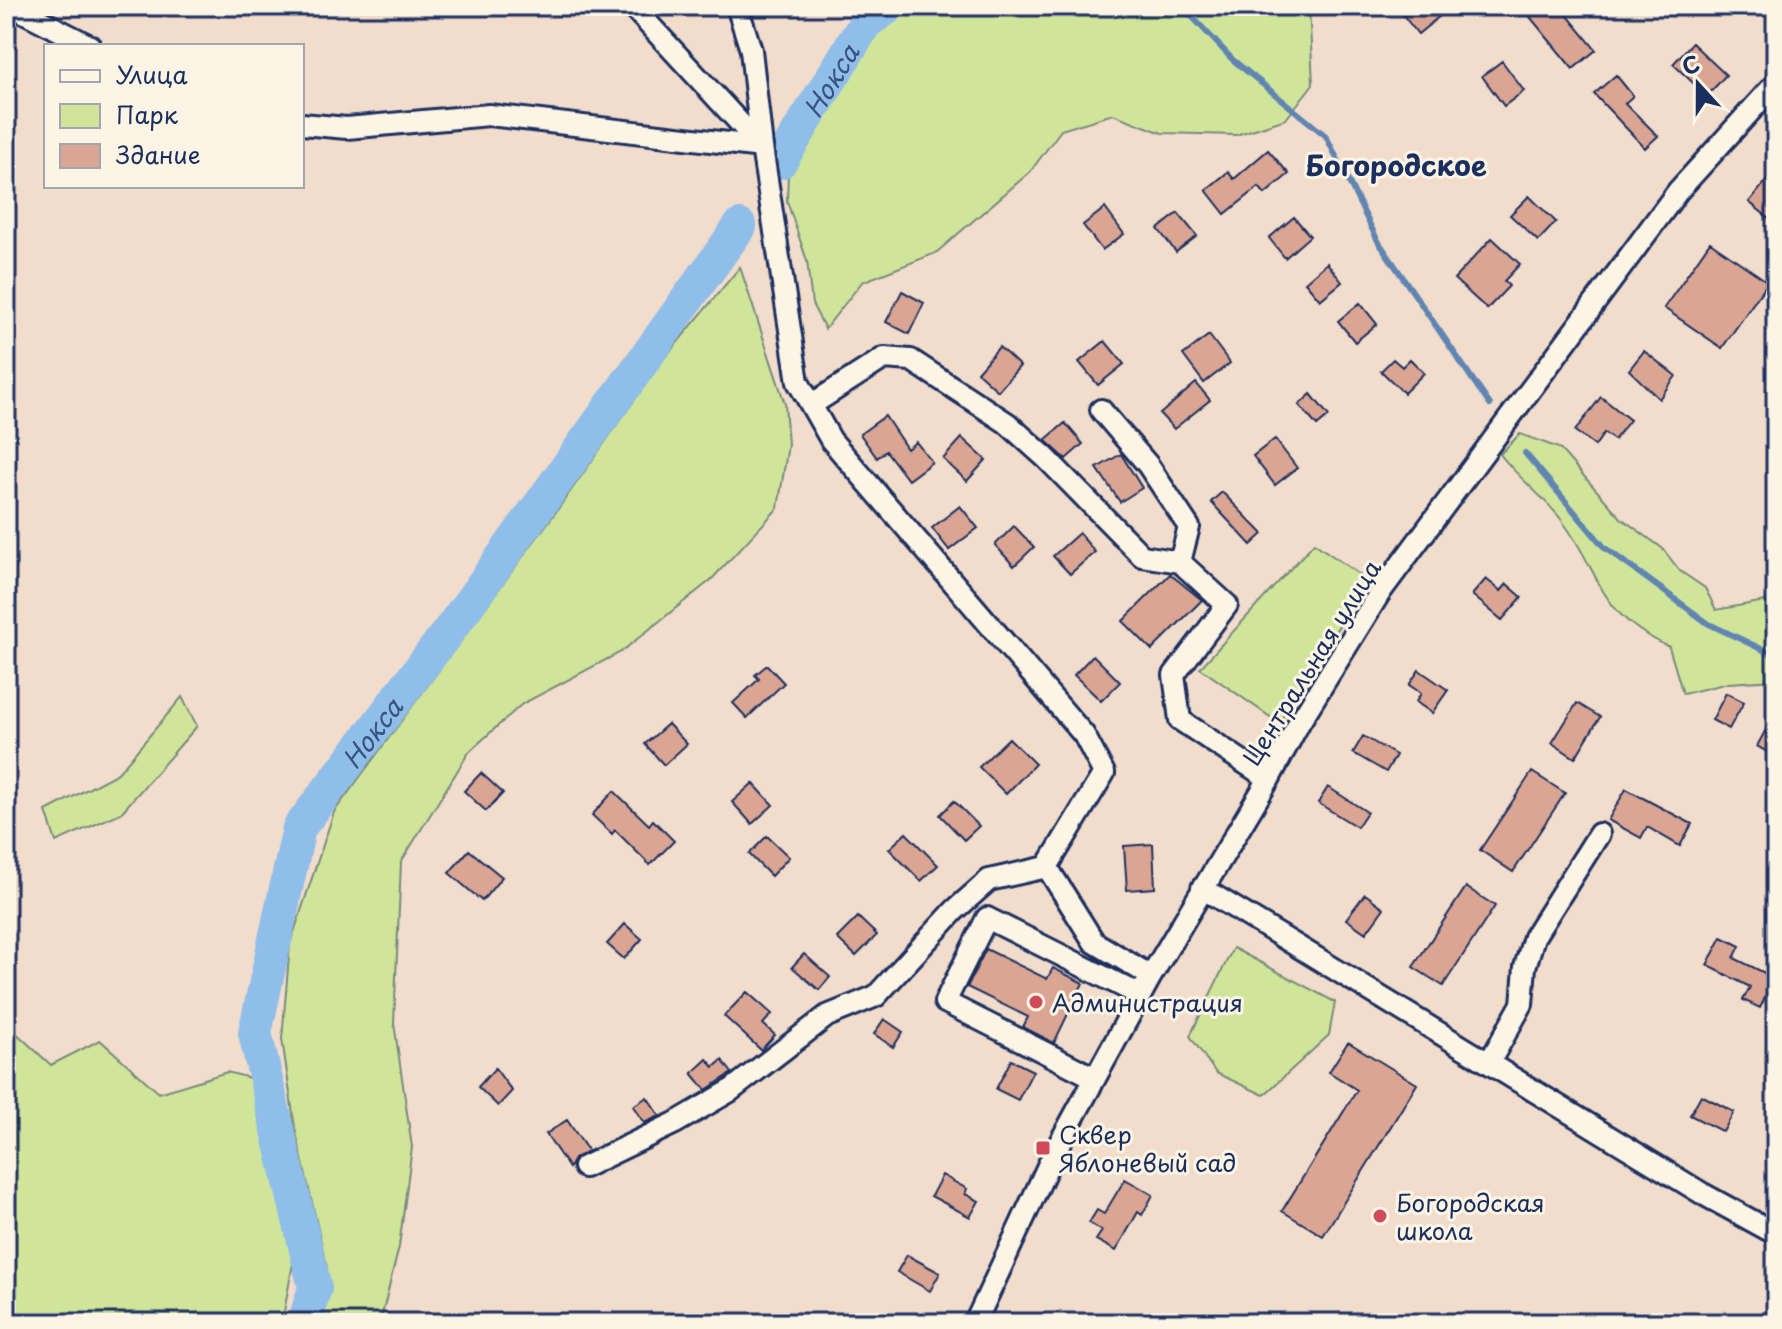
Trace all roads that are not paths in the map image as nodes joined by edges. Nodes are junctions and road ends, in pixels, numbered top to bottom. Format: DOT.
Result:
graph roads {
  1 [pos="12,6"];
  2 [pos="632,6"];
  3 [pos="737,6"];
  4 [pos="86,44"];
  5 [pos="1776,83"];
  6 [pos="304,124"];
  7 [pos="762,147"];
  8 [pos="811,405"];
  9 [pos="1101,410"];
  10 [pos="1180,562"];
  11 [pos="1269,779"];
  12 [pos="1599,834"];
  13 [pos="1047,867"];
  14 [pos="1202,888"];
  15 [pos="1151,976"];
  16 [pos="1140,995"];
  17 [pos="1489,1063"];
  18 [pos="1095,1078"];
  19 [pos="584,1167"];
  20 [pos="1776,1234"];
  21 [pos="975,1323"];
  1 -- 4 [label="street"];
  2 -- 7 [label="street"];
  3 -- 7 [label="street"];
  5 -- 11 [label="street, Центральная улица"];
  6 -- 7 [label="street"];
  7 -- 8 [label="street"];
  8 -- 10 [label="street"];
  8 -- 13 [label="street"];
  9 -- 10 [label="street"];
  10 -- 11 [label="street"];
  11 -- 14 [label="street, Центральная улица"];
  12 -- 17 [label="street"];
  13 -- 15 [label="street"];
  13 -- 19 [label="street"];
  14 -- 15 [label="street, Центральная улица"];
  14 -- 17 [label="street"];
  15 -- 16 [label="street, Центральная улица"];
  16 -- 18 [label="street, Центральная улица"];
  16 -- 18 [label="street"];
  17 -- 20 [label="street"];
  18 -- 21 [label="street, Центральная улица"];
}
